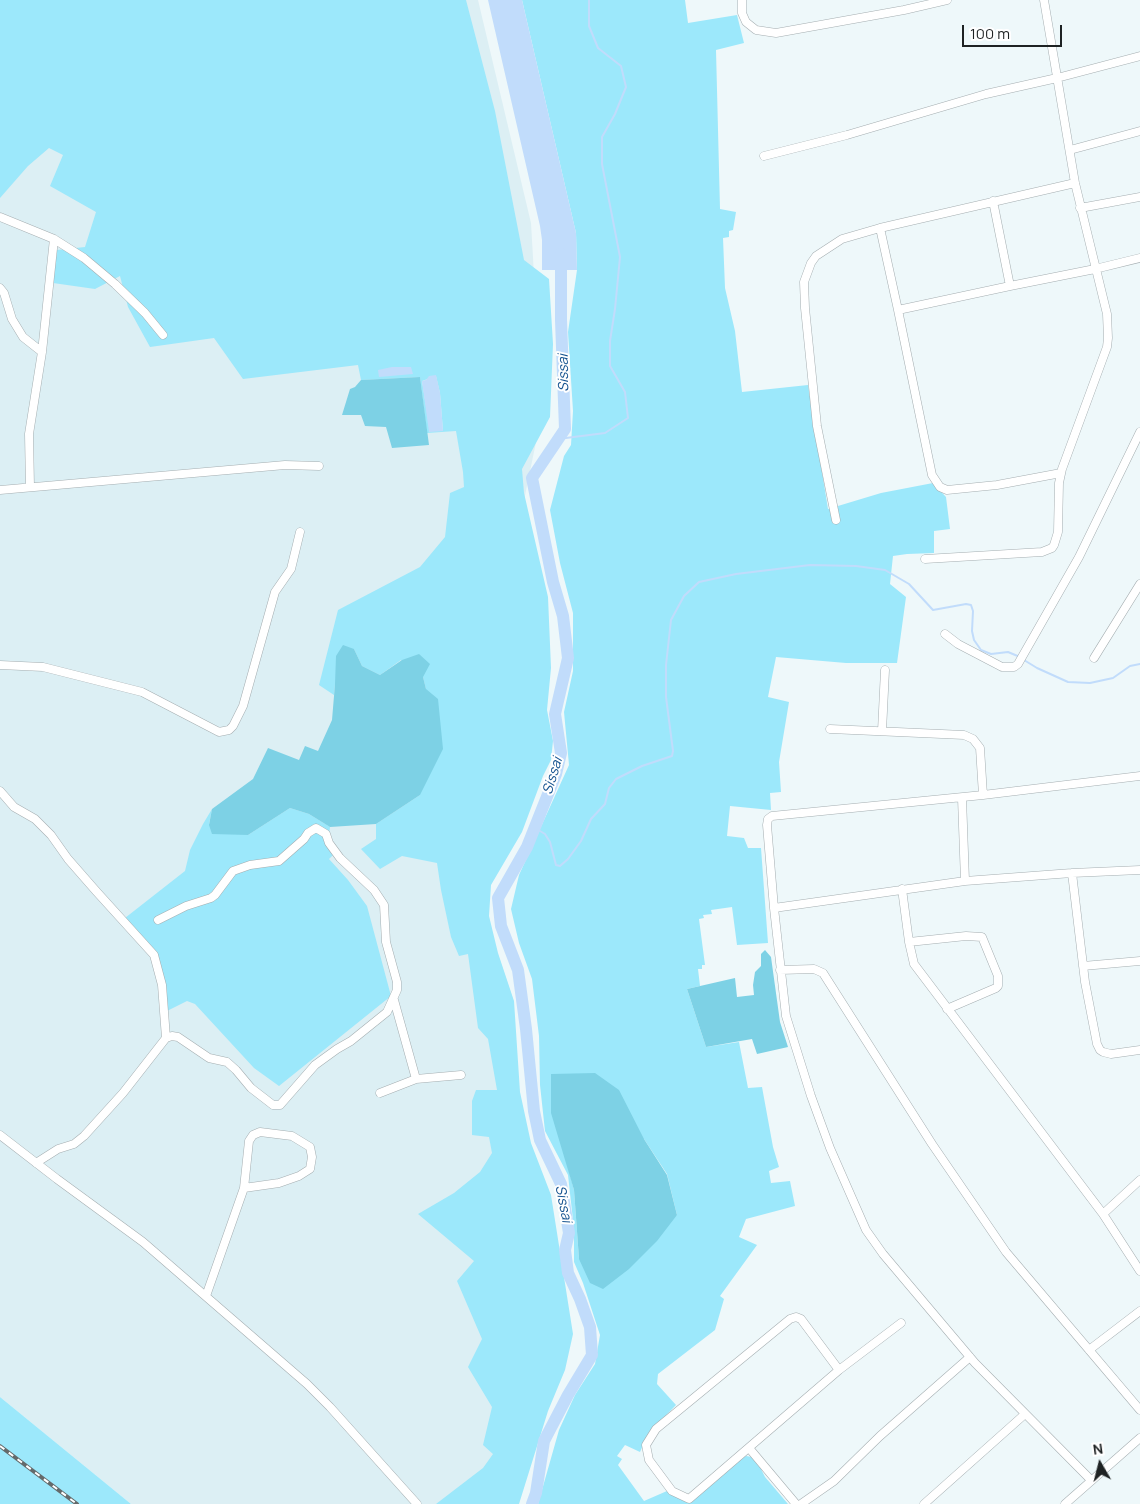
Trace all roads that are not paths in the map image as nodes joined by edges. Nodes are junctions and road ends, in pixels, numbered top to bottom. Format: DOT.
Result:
graph roads {
  1 [pos="742,0"];
  2 [pos="947,0"];
  3 [pos="1044,0"];
  4 [pos="1140,56"];
  5 [pos="1057,78"];
  6 [pos="1140,131"];
  7 [pos="1070,150"];
  8 [pos="764,156"];
  9 [pos="1075,183"];
  10 [pos="1140,197"];
  11 [pos="993,201"];
  12 [pos="1080,208"];
  13 [pos="0,217"];
  14 [pos="880,228"];
  15 [pos="54,239"];
  16 [pos="1140,258"];
  17 [pos="1095,269"];
  18 [pos="1010,286"];
  19 [pos="0,288"];
  20 [pos="898,310"];
  21 [pos="163,335"];
  22 [pos="42,352"];
  23 [pos="1140,432"];
  24 [pos="319,466"];
  25 [pos="1061,473"];
  26 [pos="30,487"];
  27 [pos="0,490"];
  28 [pos="836,520"];
  29 [pos="300,532"];
  30 [pos="925,559"];
  31 [pos="1140,584"];
  32 [pos="945,634"];
  33 [pos="1094,658"];
  34 [pos="0,665"];
  35 [pos="885,670"];
  36 [pos="830,729"];
  37 [pos="882,731"];
  38 [pos="1140,776"];
  39 [pos="0,791"];
  40 [pos="983,796"];
  41 [pos="962,798"];
  42 [pos="1140,870"];
  43 [pos="1072,873"];
  44 [pos="964,880"];
  45 [pos="902,889"];
  46 [pos="774,908"];
  47 [pos="158,920"];
  48 [pos="909,942"];
  49 [pos="1140,961"];
  50 [pos="1083,966"];
  51 [pos="780,970"];
  52 [pos="394,1000"];
  53 [pos="947,1009"];
  54 [pos="166,1038"];
  55 [pos="1140,1050"];
  56 [pos="461,1075"];
  57 [pos="416,1079"];
  58 [pos="380,1093"];
  59 [pos="0,1135"];
  60 [pos="36,1163"];
  61 [pos="1140,1180"];
  62 [pos="244,1188"];
  63 [pos="1103,1214"];
  64 [pos="1140,1271"];
  65 [pos="206,1296"];
  66 [pos="1140,1311"];
  67 [pos="901,1323"];
  68 [pos="1089,1350"];
  69 [pos="970,1357"];
  70 [pos="839,1370"];
  71 [pos="1140,1410"];
  72 [pos="1025,1414"];
  73 [pos="1140,1438"];
  74 [pos="749,1448"];
  75 [pos="1091,1480"];
  76 [pos="417,1504"];
  77 [pos="796,1504"];
  78 [pos="801,1504"];
  79 [pos="924,1504"];
  80 [pos="1065,1504"];
  1 -- 2 [label="street"];
  3 -- 5 [label="street"];
  4 -- 5 [label="street"];
  5 -- 7 [label="street"];
  5 -- 8 [label="street"];
  6 -- 7 [label="street"];
  7 -- 9 [label="street"];
  9 -- 11 [label="street"];
  9 -- 12 [label="street"];
  10 -- 12 [label="street"];
  11 -- 14 [label="street"];
  11 -- 18 [label="street"];
  12 -- 17 [label="street"];
  13 -- 15 [label="street"];
  14 -- 20 [label="street"];
  14 -- 28 [label="street"];
  15 -- 21 [label="street"];
  15 -- 22 [label="street"];
  16 -- 17 [label="street"];
  17 -- 18 [label="street"];
  17 -- 25 [label="street"];
  18 -- 20 [label="street"];
  19 -- 22 [label="street"];
  20 -- 25 [label="street"];
  22 -- 26 [label="street"];
  23 -- 32 [label="street"];
  24 -- 26 [label="street"];
  25 -- 30 [label="street"];
  26 -- 27 [label="street"];
  29 -- 34 [label="street"];
  31 -- 33 [label="street"];
  35 -- 37 [label="street"];
  36 -- 37 [label="street"];
  37 -- 40 [label="street"];
  38 -- 40 [label="street"];
  39 -- 54 [label="street"];
  40 -- 41 [label="street"];
  41 -- 44 [label="street"];
  41 -- 46 [label="street"];
  42 -- 43 [label="street"];
  43 -- 44 [label="street"];
  43 -- 50 [label="street"];
  44 -- 45 [label="street"];
  45 -- 46 [label="street"];
  45 -- 48 [label="street"];
  46 -- 51 [label="street"];
  47 -- 52 [label="street"];
  48 -- 53 [label="street"];
  48 -- 53 [label="street"];
  49 -- 50 [label="street"];
  50 -- 55 [label="street"];
  51 -- 68 [label="street"];
  51 -- 69 [label="street"];
  52 -- 54 [label="street"];
  52 -- 57 [label="street"];
  53 -- 63 [label="street"];
  54 -- 60 [label="street"];
  56 -- 57 [label="street"];
  57 -- 58 [label="street"];
  59 -- 60 [label="street"];
  60 -- 65 [label="street"];
  61 -- 63 [label="street"];
  62 -- 62 [label="street"];
  62 -- 65 [label="street"];
  63 -- 64 [label="street"];
  65 -- 76 [label="street"];
  66 -- 68 [label="street"];
  67 -- 70 [label="street"];
  68 -- 71 [label="street"];
  69 -- 72 [label="street"];
  69 -- 78 [label="street"];
  70 -- 74 [label="street"];
  70 -- 74 [label="street"];
  72 -- 75 [label="street"];
  72 -- 79 [label="street"];
  73 -- 75 [label="street"];
  74 -- 77 [label="street"];
  75 -- 80 [label="street"];
}
